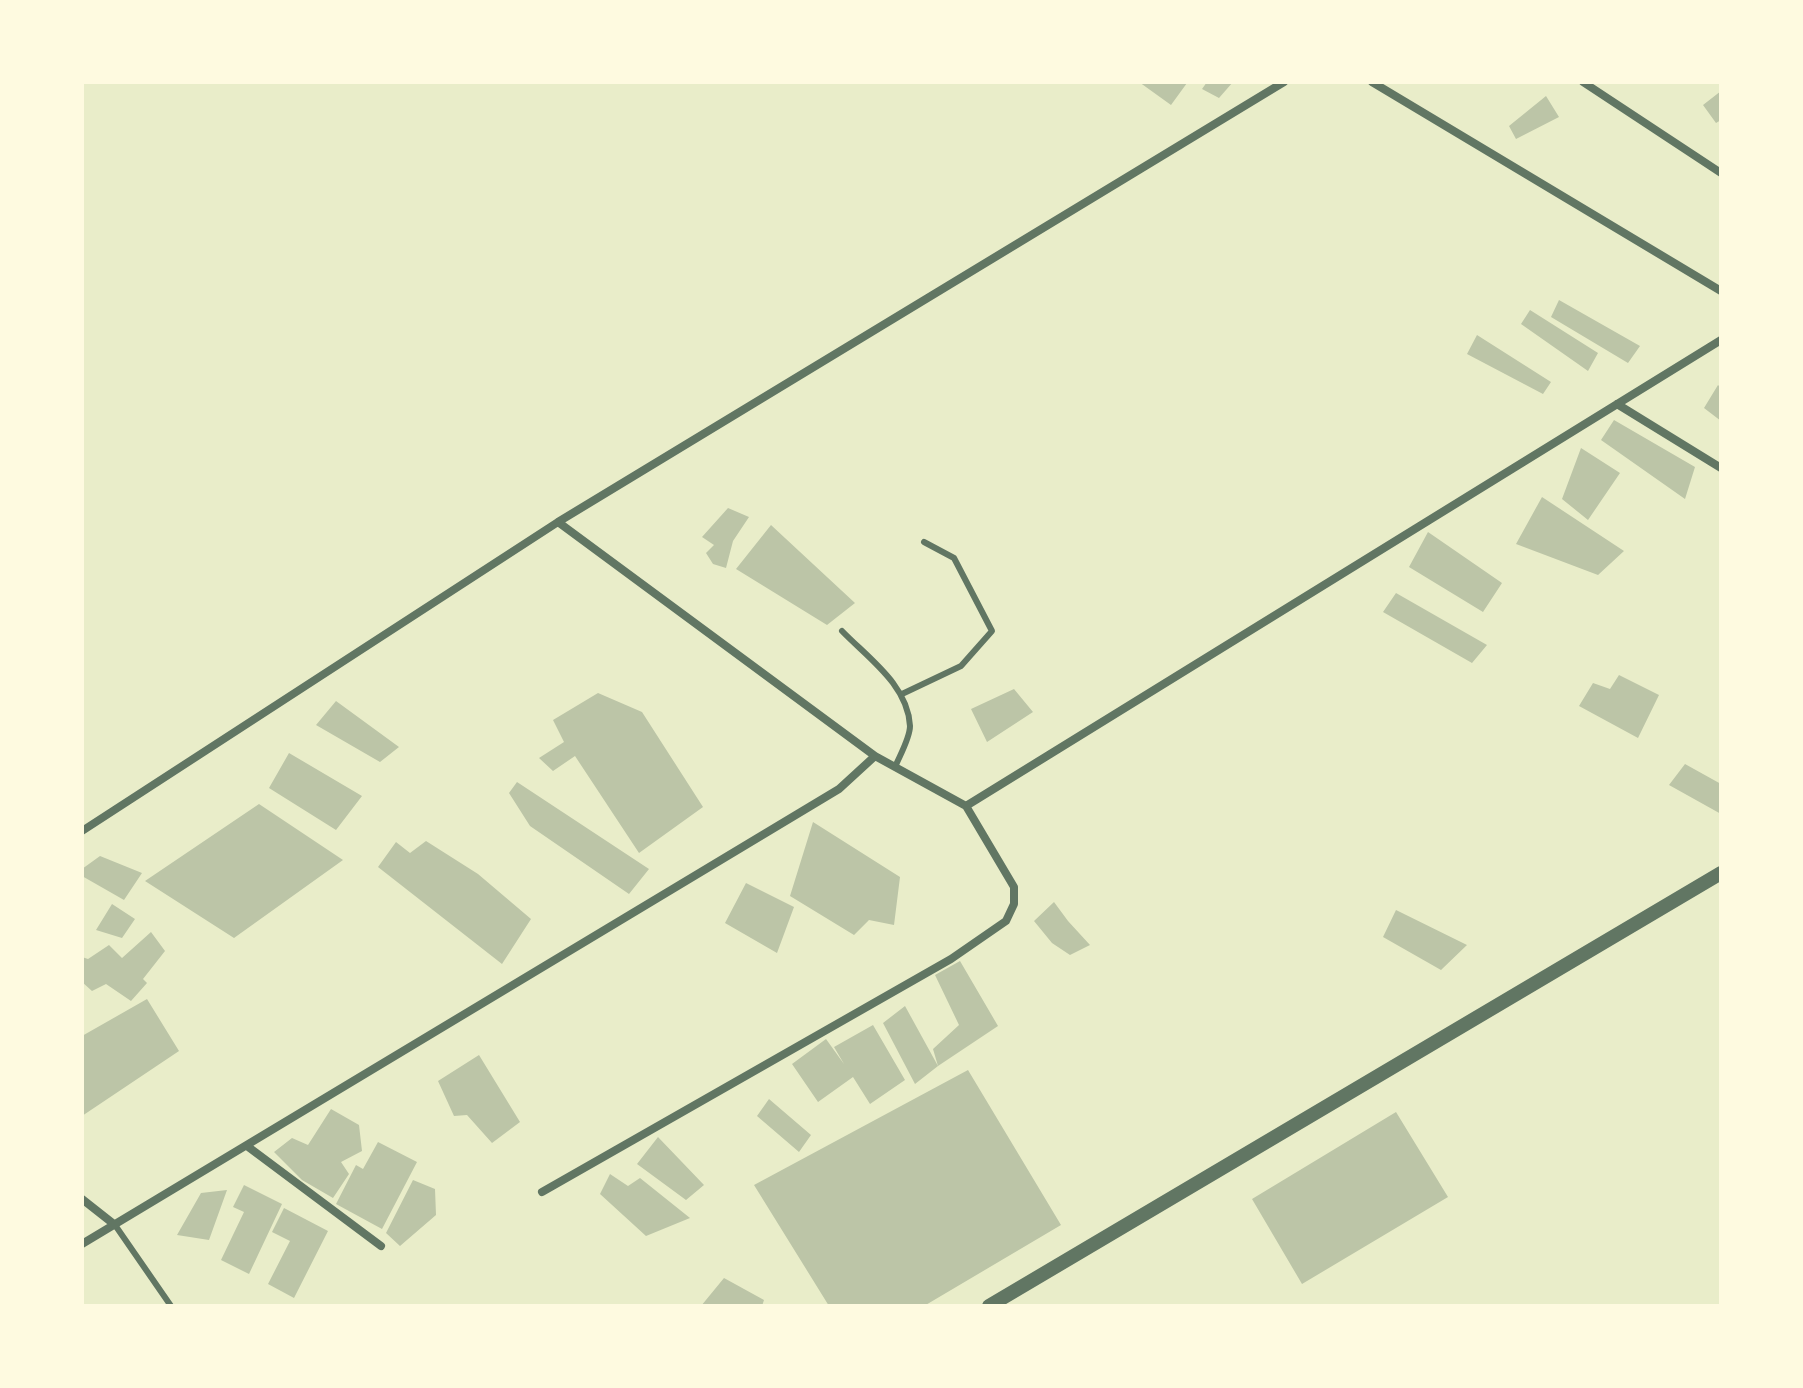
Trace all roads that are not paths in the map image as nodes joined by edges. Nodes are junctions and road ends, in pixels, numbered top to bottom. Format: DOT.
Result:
graph roads {
  1 [pos="1284,82"];
  2 [pos="1372,82"];
  3 [pos="1583,82"];
  4 [pos="1721,173"];
  5 [pos="1721,291"];
  6 [pos="1721,340"];
  7 [pos="1617,404"];
  8 [pos="1721,468"];
  9 [pos="558,522"];
  10 [pos="924,542"];
  11 [pos="842,631"];
  12 [pos="902,694"];
  13 [pos="875,756"];
  14 [pos="895,767"];
  15 [pos="966,806"];
  16 [pos="82,831"];
  17 [pos="1721,873"];
  18 [pos="247,1146"];
  19 [pos="542,1192"];
  20 [pos="82,1199"];
  21 [pos="115,1225"];
  22 [pos="82,1244"];
  23 [pos="381,1246"];
  24 [pos="171,1306"];
  25 [pos="989,1306"];
  1 -- 9 [label="street"];
  2 -- 5 [label="street"];
  3 -- 4 [label="street"];
  6 -- 7 [label="street"];
  7 -- 8 [label="street"];
  7 -- 15 [label="street"];
  9 -- 13 [label="street"];
  9 -- 16 [label="street"];
  10 -- 12 [label="lane"];
  11 -- 12 [label="lane"];
  12 -- 14 [label="lane"];
  13 -- 14 [label="street"];
  13 -- 18 [label="street"];
  14 -- 15 [label="street"];
  15 -- 19 [label="street"];
  17 -- 25 [label="street"];
  18 -- 21 [label="street"];
  18 -- 23 [label="street"];
  20 -- 21 [label="street"];
  21 -- 22 [label="street"];
  21 -- 24 [label="lane"];
}
